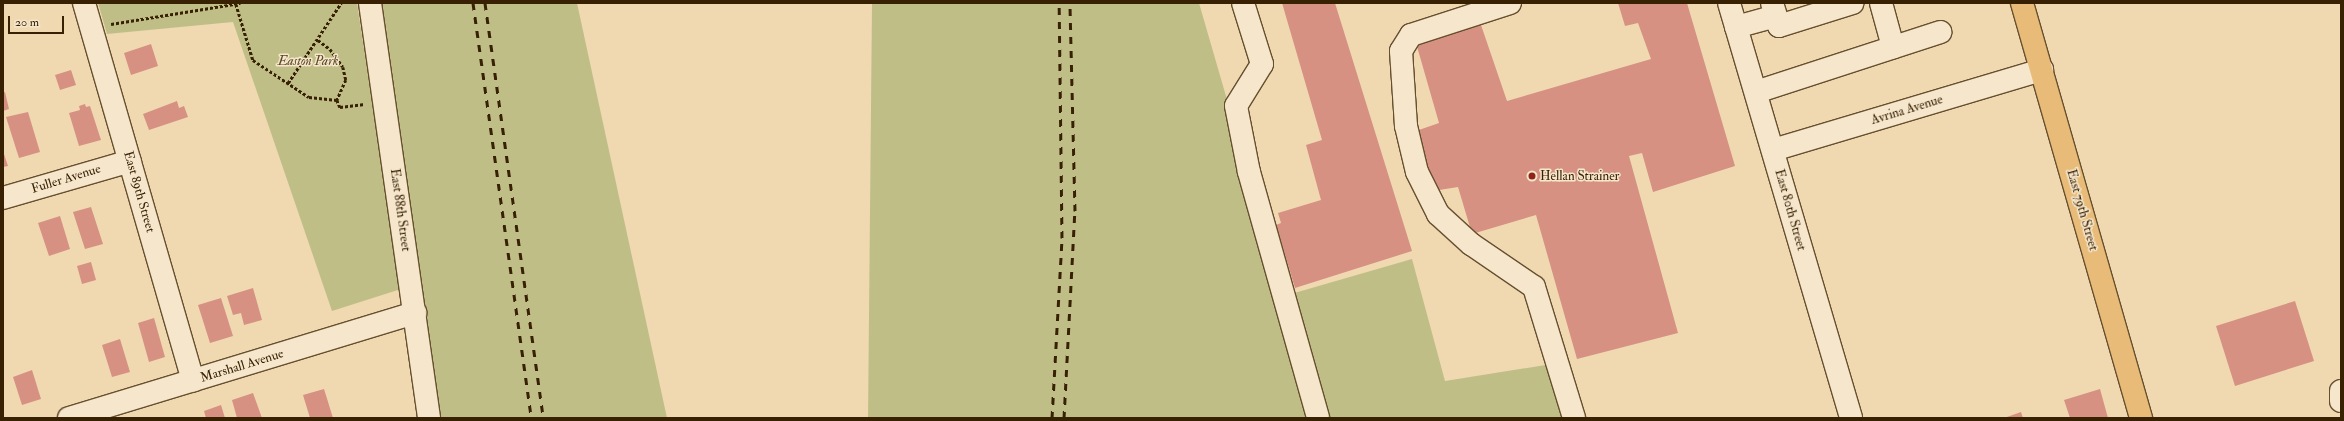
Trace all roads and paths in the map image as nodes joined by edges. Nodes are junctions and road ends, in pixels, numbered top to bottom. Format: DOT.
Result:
graph roads {
  1 [pos="84,3"];
  2 [pos="240,3"];
  3 [pos="341,3"];
  4 [pos="370,3"];
  5 [pos="1243,3"];
  6 [pos="1510,3"];
  7 [pos="1729,3"];
  8 [pos="1853,3"];
  9 [pos="1881,3"];
  10 [pos="2022,3"];
  11 [pos="236,4"];
  12 [pos="1774,9"];
  13 [pos="105,25"];
  14 [pos="1736,27"];
  15 [pos="1942,32"];
  16 [pos="318,40"];
  17 [pos="1894,47"];
  18 [pos="2042,70"];
  19 [pos="288,83"];
  20 [pos="1756,92"];
  21 [pos="337,100"];
  22 [pos="372,103"];
  23 [pos="1773,150"];
  24 [pos="130,161"];
  25 [pos="3,198"];
  26 [pos="415,313"];
  27 [pos="193,381"];
  28 [pos="2341,391"];
  29 [pos="2341,401"];
  30 [pos="69,418"];
  31 [pos="429,418"];
  32 [pos="1318,418"];
  33 [pos="1574,418"];
  34 [pos="1850,418"];
  35 [pos="2141,418"];
  1 -- 24 [label="street, East 89th Street"];
  2 -- 11 [label="path"];
  3 -- 16 [label="path"];
  4 -- 26 [label="street, East 88th Street"];
  5 -- 32 [label="street"];
  6 -- 33 [label="street"];
  7 -- 14 [label="street, East 80th Street"];
  8 -- 12 [label="street"];
  9 -- 17 [label="street"];
  10 -- 18 [label="main road, East 79th Street"];
  11 -- 13 [label="path"];
  11 -- 19 [label="path"];
  12 -- 14 [label="street"];
  14 -- 20 [label="street, East 80th Street"];
  15 -- 17 [label="street"];
  16 -- 19 [label="path"];
  16 -- 21 [label="path"];
  17 -- 20 [label="street"];
  18 -- 23 [label="street, Avrina Avenue"];
  18 -- 35 [label="main road, East 79th Street"];
  19 -- 21 [label="path"];
  20 -- 23 [label="street, East 80th Street"];
  21 -- 22 [label="path"];
  23 -- 34 [label="street, East 80th Street"];
  24 -- 25 [label="street, Fuller Avenue"];
  24 -- 27 [label="street, East 89th Street"];
  26 -- 27 [label="street, Marshall Avenue"];
  26 -- 31 [label="street, East 88th Street"];
  27 -- 30 [label="street, Marshall Avenue"];
  28 -- 29 [label="street"];
}
